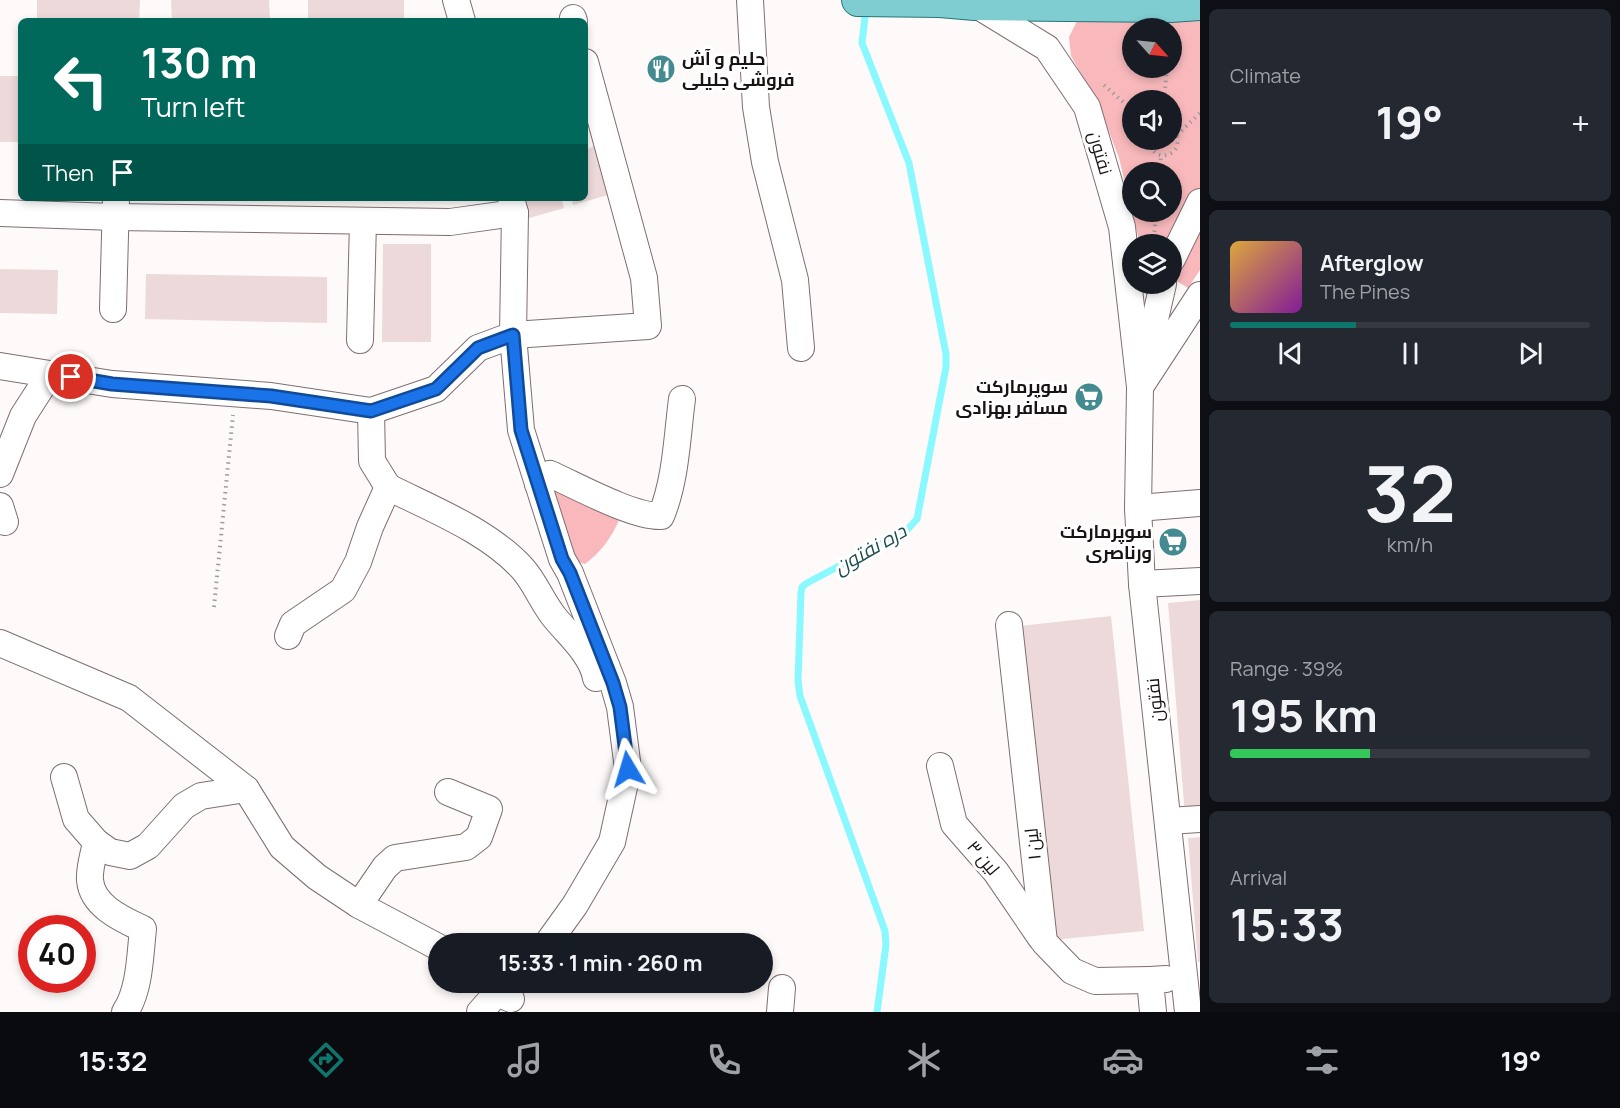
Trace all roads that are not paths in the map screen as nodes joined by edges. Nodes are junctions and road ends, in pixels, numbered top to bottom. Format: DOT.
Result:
graph roads {
  1 [pos="456,0"];
  2 [pos="750,0"];
  3 [pos="858,0"];
  4 [pos="940,1"];
  5 [pos="1197,2"];
  6 [pos="975,4"];
  7 [pos="461,18"];
  8 [pos="588,73"];
  9 [pos="1200,202"];
  10 [pos="513,206"];
  11 [pos="116,207"];
  12 [pos="0,213"];
  13 [pos="363,221"];
  14 [pos="1182,239"];
  15 [pos="1161,294"];
  16 [pos="1200,295"];
  17 [pos="113,309"];
  18 [pos="513,335"];
  19 [pos="360,340"];
  20 [pos="801,348"];
  21 [pos="0,366"];
  22 [pos="50,374"];
  23 [pos="1140,387"];
  24 [pos="682,399"];
  25 [pos="371,411"];
  26 [pos="0,474"];
  27 [pos="540,474"];
  28 [pos="388,487"];
  29 [pos="1200,503"];
  30 [pos="1138,508"];
  31 [pos="1200,581"];
  32 [pos="1142,584"];
  33 [pos="1009,625"];
  34 [pos="288,636"];
  35 [pos="0,643"];
  36 [pos="940,766"];
  37 [pos="64,777"];
  38 [pos="246,789"];
  39 [pos="448,792"];
  40 [pos="622,802"];
  41 [pos="1200,819"];
  42 [pos="1168,821"];
  43 [pos="96,842"];
  44 [pos="359,905"];
  45 [pos="555,933"];
  46 [pos="428,942"];
  47 [pos="1044,942"];
  48 [pos="1185,976"];
  49 [pos="1150,980"];
  50 [pos="505,993"];
  51 [pos="125,1012"];
  52 [pos="480,1012"];
  53 [pos="1153,1012"];
  54 [pos="1188,1012"];
  1 -- 7 [label="street"];
  2 -- 20 [label="street"];
  3 -- 4 [label="main road"];
  4 -- 6 [label="main road"];
  5 -- 6 [label="main road"];
  6 -- 23 [label="street, نفتون"];
  8 -- 18 [label="street"];
  9 -- 14 [label="street"];
  10 -- 13 [label="street"];
  10 -- 18 [label="street"];
  11 -- 12 [label="street"];
  11 -- 13 [label="street"];
  11 -- 17 [label="street"];
  13 -- 19 [label="street"];
  15 -- 23 [label="street, نفتون"];
  16 -- 23 [label="street"];
  18 -- 25 [label="street"];
  18 -- 27 [label="street"];
  21 -- 22 [label="street"];
  22 -- 25 [label="street"];
  22 -- 26 [label="street"];
  23 -- 30 [label="street, نفتون"];
  24 -- 27 [label="street"];
  25 -- 28 [label="street"];
  27 -- 40 [label="street"];
  28 -- 34 [label="street"];
  28 -- 40 [label="street"];
  29 -- 30 [label="street"];
  30 -- 32 [label="street, نفتون"];
  31 -- 32 [label="street"];
  32 -- 42 [label="street, نفتون"];
  33 -- 47 [label="street, لین ۱"];
  35 -- 38 [label="street"];
  36 -- 47 [label="street, لین ۳"];
  37 -- 43 [label="street"];
  38 -- 43 [label="street"];
  38 -- 44 [label="street"];
  39 -- 44 [label="street"];
  40 -- 45 [label="street"];
  41 -- 42 [label="street"];
  42 -- 48 [label="street, نفتون"];
  43 -- 51 [label="street"];
  44 -- 46 [label="street"];
  47 -- 49 [label="street"];
  48 -- 49 [label="street"];
  48 -- 54 [label="street, نفتون"];
  49 -- 53 [label="street"];
  50 -- 52 [label="street"];
}
